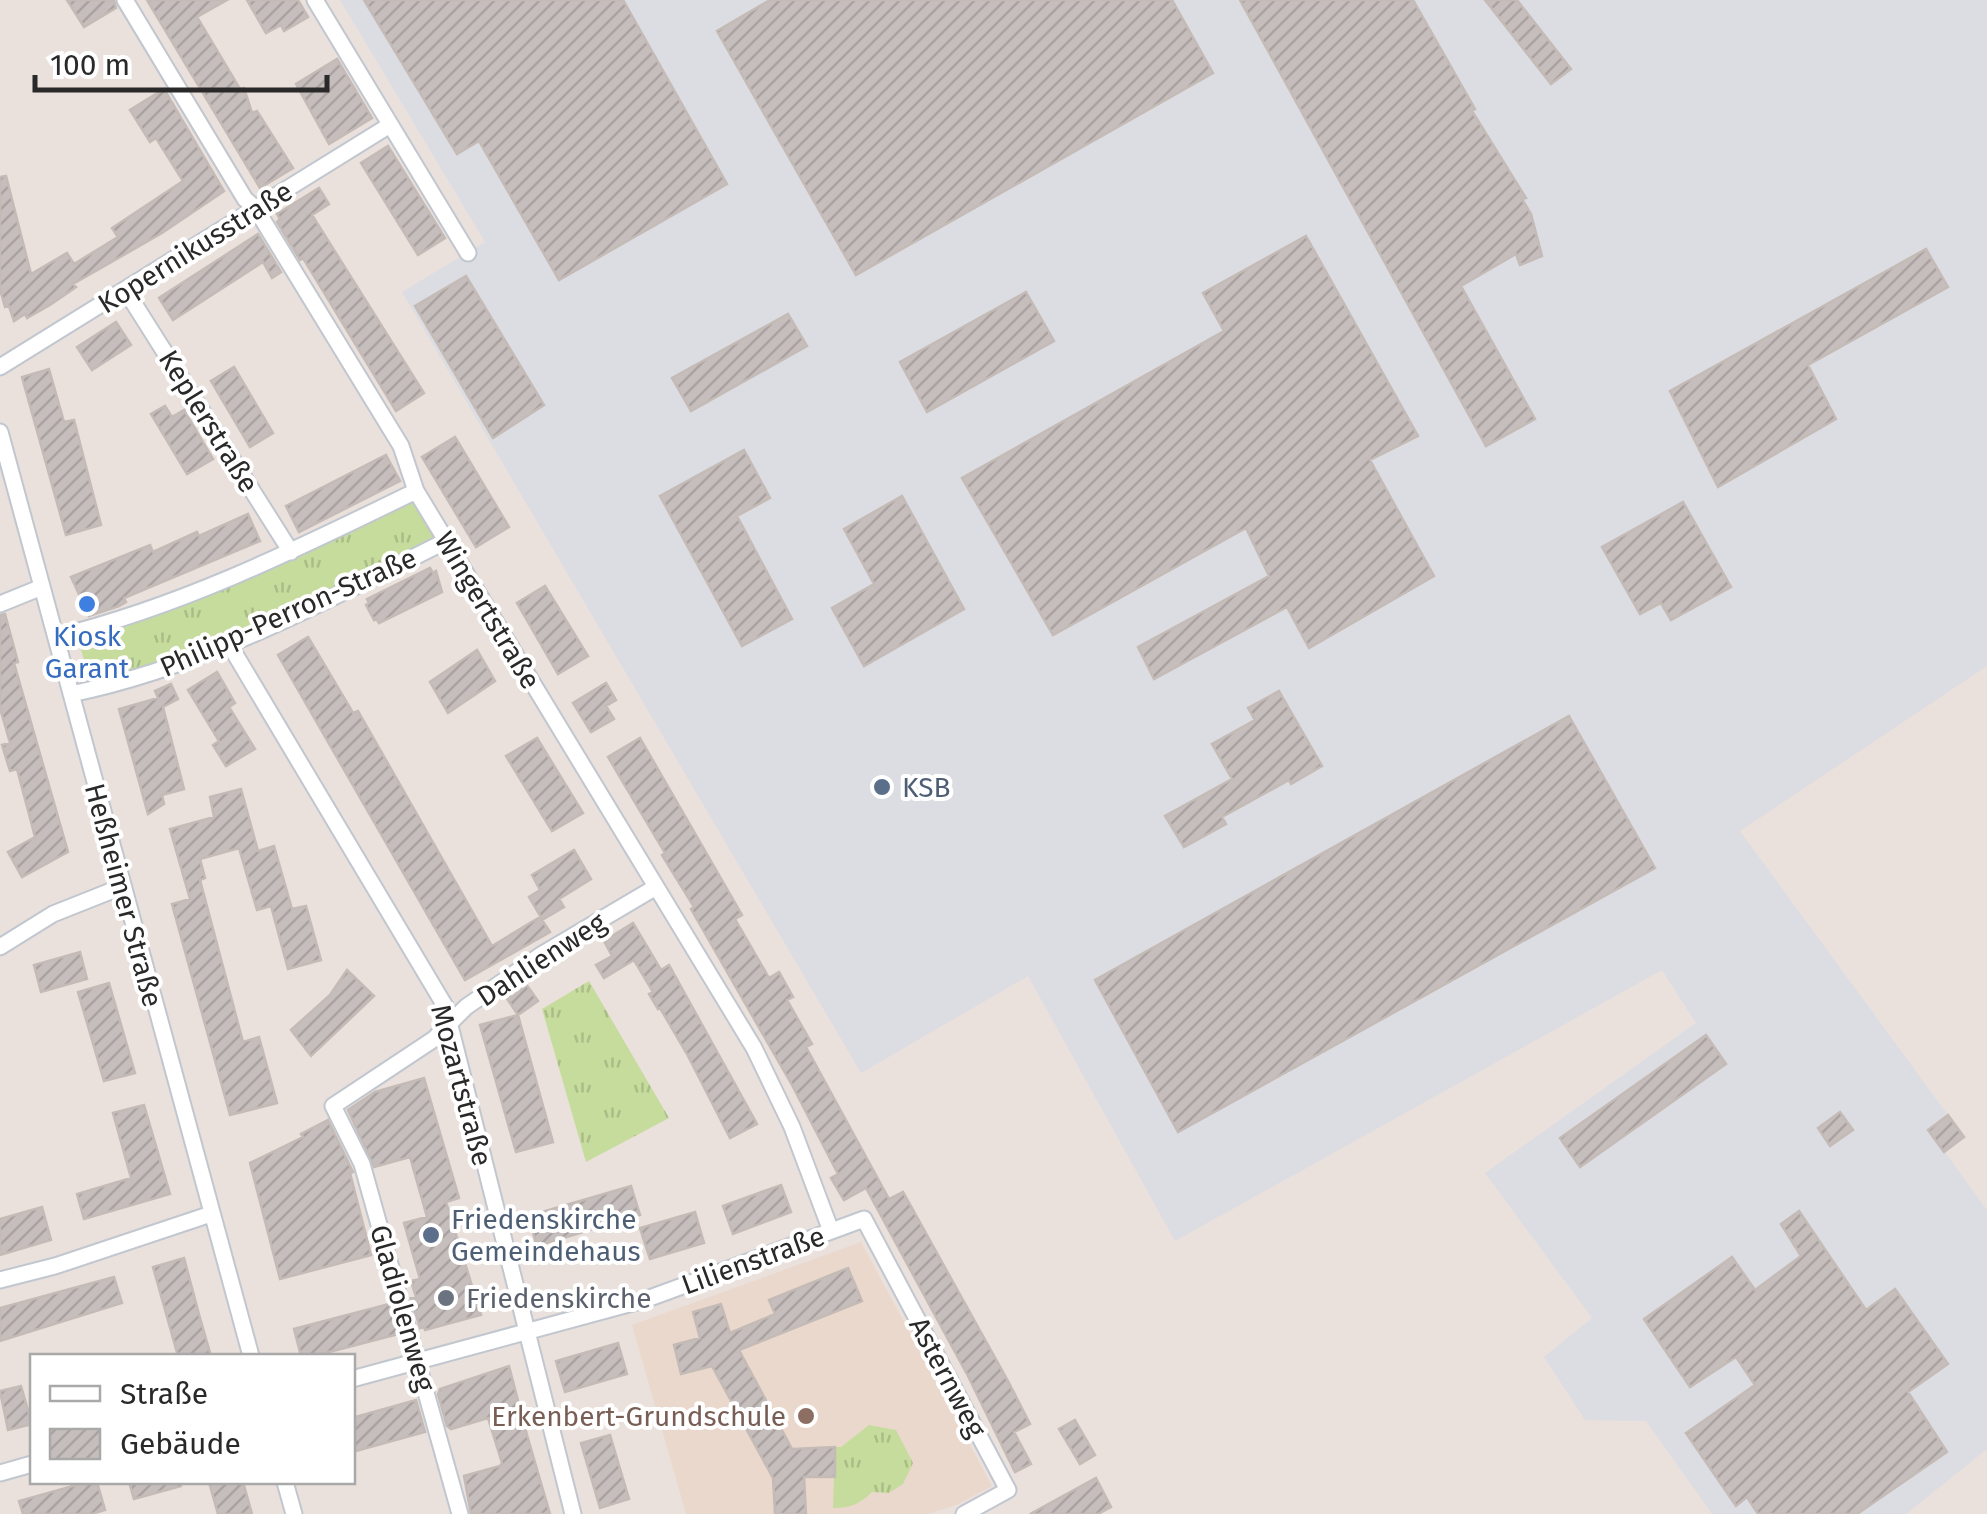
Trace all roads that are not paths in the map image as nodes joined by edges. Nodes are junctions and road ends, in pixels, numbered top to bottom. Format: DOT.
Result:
graph roads {
  1 [pos="125,0"];
  2 [pos="315,0"];
  3 [pos="390,124"];
  4 [pos="256,208"];
  5 [pos="468,253"];
  6 [pos="126,291"];
  7 [pos="0,367"];
  8 [pos="0,432"];
  9 [pos="416,491"];
  10 [pos="446,541"];
  11 [pos="291,552"];
  12 [pos="42,588"];
  13 [pos="0,604"];
  14 [pos="56,637"];
  15 [pos="229,644"];
  16 [pos="71,694"];
  17 [pos="656,887"];
  18 [pos="121,888"];
  19 [pos="0,947"];
  20 [pos="450,1026"];
  21 [pos="333,1106"];
  22 [pos="211,1214"];
  23 [pos="864,1219"];
  24 [pos="832,1231"];
  25 [pos="0,1280"];
  26 [pos="526,1333"];
  27 [pos="250,1354"];
  28 [pos="418,1362"];
  29 [pos="355,1378"];
  30 [pos="30,1464"];
  31 [pos="0,1472"];
  32 [pos="286,1484"];
  33 [pos="294,1514"];
  34 [pos="460,1514"];
  35 [pos="572,1514"];
  36 [pos="964,1514"];
  1 -- 4 [label="street, Wingertstraße"];
  2 -- 3 [label="street"];
  3 -- 4 [label="street, Kopernikusstraße"];
  3 -- 5 [label="street"];
  4 -- 6 [label="street, Kopernikusstraße"];
  4 -- 9 [label="street, Wingertstraße"];
  6 -- 7 [label="street, Kopernikusstraße"];
  6 -- 11 [label="street, Keplerstraße"];
  8 -- 12 [label="street, Heßheimer Straße"];
  9 -- 10 [label="street, Wingertstraße"];
  9 -- 11 [label="street, Philipp-Perron-Straße"];
  10 -- 15 [label="street, Philipp-Perron-Straße"];
  10 -- 17 [label="street, Wingertstraße"];
  11 -- 14 [label="street, Philipp-Perron-Straße"];
  12 -- 13 [label="street"];
  12 -- 14 [label="street, Heßheimer Straße"];
  14 -- 16 [label="street, Heßheimer Straße"];
  15 -- 16 [label="street, Philipp-Perron-Straße"];
  15 -- 20 [label="street, Mozartstraße"];
  16 -- 18 [label="street, Heßheimer Straße"];
  17 -- 20 [label="street, Dahlienweg"];
  17 -- 24 [label="street, Wingertstraße"];
  18 -- 19 [label="street"];
  18 -- 22 [label="street, Heßheimer Straße"];
  20 -- 21 [label="street, Dahlienweg"];
  20 -- 26 [label="street, Mozartstraße"];
  21 -- 28 [label="street, Gladiolenweg"];
  22 -- 25 [label="street"];
  22 -- 27 [label="street, Heßheimer Straße"];
  23 -- 24 [label="street, Lilienstraße"];
  23 -- 36 [label="street, Asternweg"];
  24 -- 26 [label="street, Lilienstraße"];
  26 -- 28 [label="street, Lilienstraße"];
  26 -- 35 [label="street, Mozartstraße"];
  28 -- 29 [label="street, Lilienstraße"];
  28 -- 34 [label="street, Gladiolenweg"];
  30 -- 31 [label="street"];
  32 -- 33 [label="street"];
}
